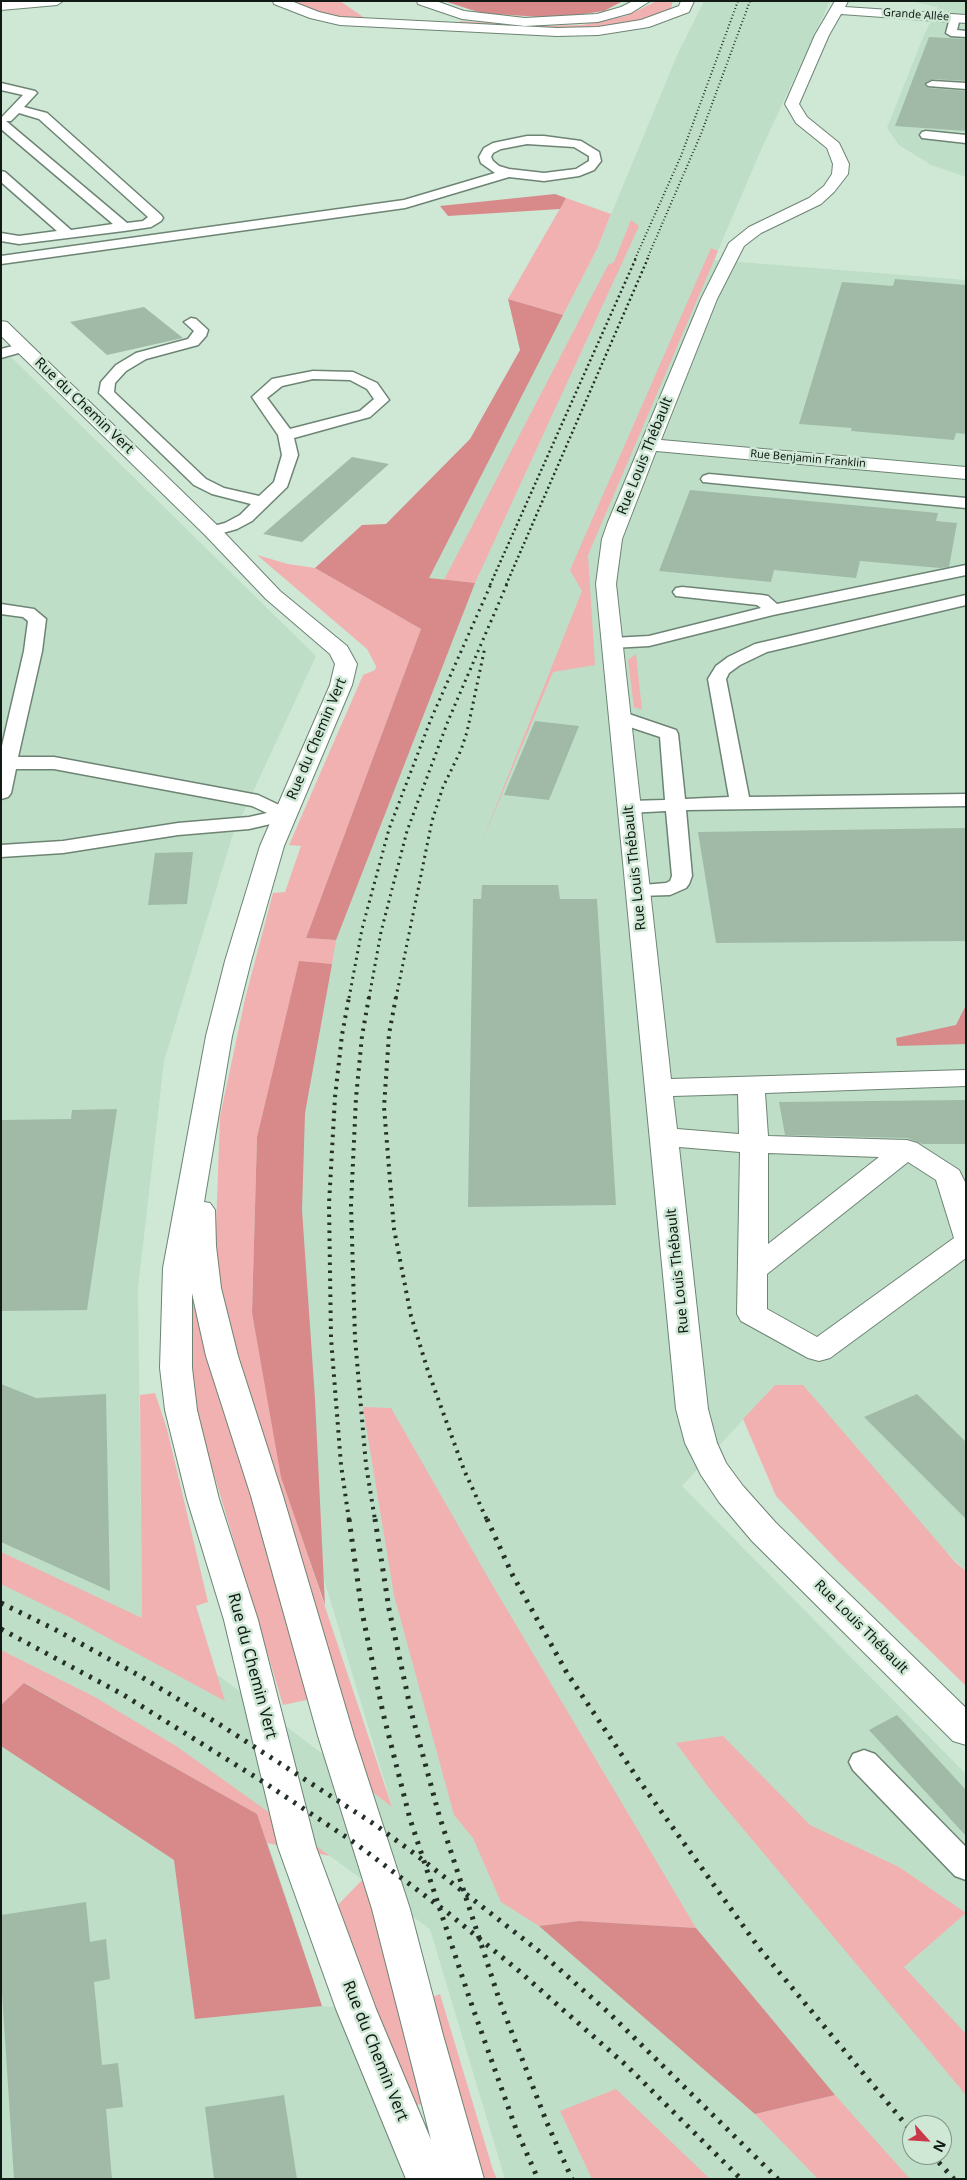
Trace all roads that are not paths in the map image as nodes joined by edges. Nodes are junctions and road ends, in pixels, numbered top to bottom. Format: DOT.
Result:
graph roads {
  1 [pos="57,1"];
  2 [pos="279,1"];
  3 [pos="424,1"];
  4 [pos="644,1"];
  5 [pos="688,1"];
  6 [pos="1,6"];
  7 [pos="839,6"];
  8 [pos="962,15"];
  9 [pos="966,34"];
  10 [pos="932,84"];
  11 [pos="1,86"];
  12 [pos="966,86"];
  13 [pos="16,108"];
  14 [pos="1,121"];
  15 [pos="926,135"];
  16 [pos="966,139"];
  17 [pos="508,173"];
  18 [pos="1,175"];
  19 [pos="124,227"];
  20 [pos="68,234"];
  21 [pos="1,237"];
  22 [pos="1,260"];
  23 [pos="191,322"];
  24 [pos="1,326"];
  25 [pos="14,344"];
  26 [pos="1,354"];
  27 [pos="286,435"];
  28 [pos="650,445"];
  29 [pos="966,473"];
  30 [pos="709,479"];
  31 [pos="262,502"];
  32 [pos="966,503"];
  33 [pos="212,531"];
  34 [pos="966,570"];
  35 [pos="682,592"];
  36 [pos="966,600"];
  37 [pos="1,609"];
  38 [pos="773,610"];
  39 [pos="612,643"];
  40 [pos="619,717"];
  41 [pos="9,763"];
  42 [pos="1,793"];
  43 [pos="966,800"];
  44 [pos="740,803"];
  45 [pos="676,805"];
  46 [pos="629,807"];
  47 [pos="285,815"];
  48 [pos="1,851"];
  49 [pos="638,890"];
  50 [pos="966,1078"];
  51 [pos="751,1086"];
  52 [pos="658,1088"];
  53 [pos="202,1136"];
  54 [pos="664,1137"];
  55 [pos="754,1144"];
  56 [pos="907,1149"];
  57 [pos="966,1234"];
  58 [pos="966,1243"];
  59 [pos="752,1271"];
  60 [pos="966,1730"];
  61 [pos="864,1762"];
  62 [pos="966,1867"];
  63 [pos="427,2179"];
  64 [pos="463,2179"];
  1 -- 6 [label="main road"];
  2 -- 5 [label="main road"];
  3 -- 4 [label="main road"];
  7 -- 8 [label="main road, Grande Allée"];
  7 -- 28 [label="main road, Rue Louis Thébault"];
  8 -- 9 [label="lane"];
  10 -- 12 [label="lane"];
  11 -- 13 [label="lane"];
  13 -- 14 [label="lane"];
  13 -- 19 [label="lane"];
  14 -- 19 [label="lane"];
  15 -- 16 [label="lane"];
  17 -- 17 [label="lane"];
  17 -- 22 [label="lane"];
  18 -- 20 [label="lane"];
  19 -- 20 [label="lane"];
  20 -- 21 [label="lane"];
  23 -- 31 [label="lane"];
  24 -- 25 [label="main road, Rue du Chemin Vert"];
  25 -- 26 [label="lane"];
  25 -- 33 [label="main road, Rue du Chemin Vert"];
  27 -- 27 [label="lane"];
  27 -- 31 [label="lane"];
  28 -- 29 [label="main road, Rue Benjamin Franklin"];
  28 -- 39 [label="main road, Rue Louis Thébault"];
  30 -- 32 [label="lane"];
  31 -- 33 [label="lane"];
  33 -- 47 [label="main road, Rue du Chemin Vert"];
  34 -- 38 [label="lane"];
  35 -- 38 [label="lane"];
  36 -- 44 [label="lane"];
  37 -- 41 [label="lane"];
  38 -- 39 [label="lane"];
  39 -- 40 [label="main road, Rue Louis Thébault"];
  40 -- 45 [label="lane"];
  40 -- 46 [label="main road, Rue Louis Thébault"];
  41 -- 42 [label="lane"];
  41 -- 47 [label="lane"];
  43 -- 44 [label="lane"];
  44 -- 45 [label="lane"];
  45 -- 46 [label="lane"];
  45 -- 49 [label="lane"];
  46 -- 49 [label="main road, Rue Louis Thébault"];
  47 -- 48 [label="lane"];
  47 -- 53 [label="main road, Rue du Chemin Vert"];
  49 -- 52 [label="main road, Rue Louis Thébault"];
  50 -- 51 [label="main road"];
  51 -- 52 [label="main road"];
  51 -- 55 [label="main road"];
  52 -- 54 [label="main road, Rue Louis Thébault"];
  53 -- 63 [label="main road, Rue du Chemin Vert"];
  53 -- 64 [label="main road, Rue du Chemin Vert"];
  54 -- 55 [label="main road"];
  54 -- 60 [label="main road, Rue Louis Thébault"];
  55 -- 56 [label="main road"];
  55 -- 59 [label="main road"];
  56 -- 57 [label="main road"];
  56 -- 59 [label="main road"];
  58 -- 59 [label="main road"];
  61 -- 62 [label="lane"];
}
